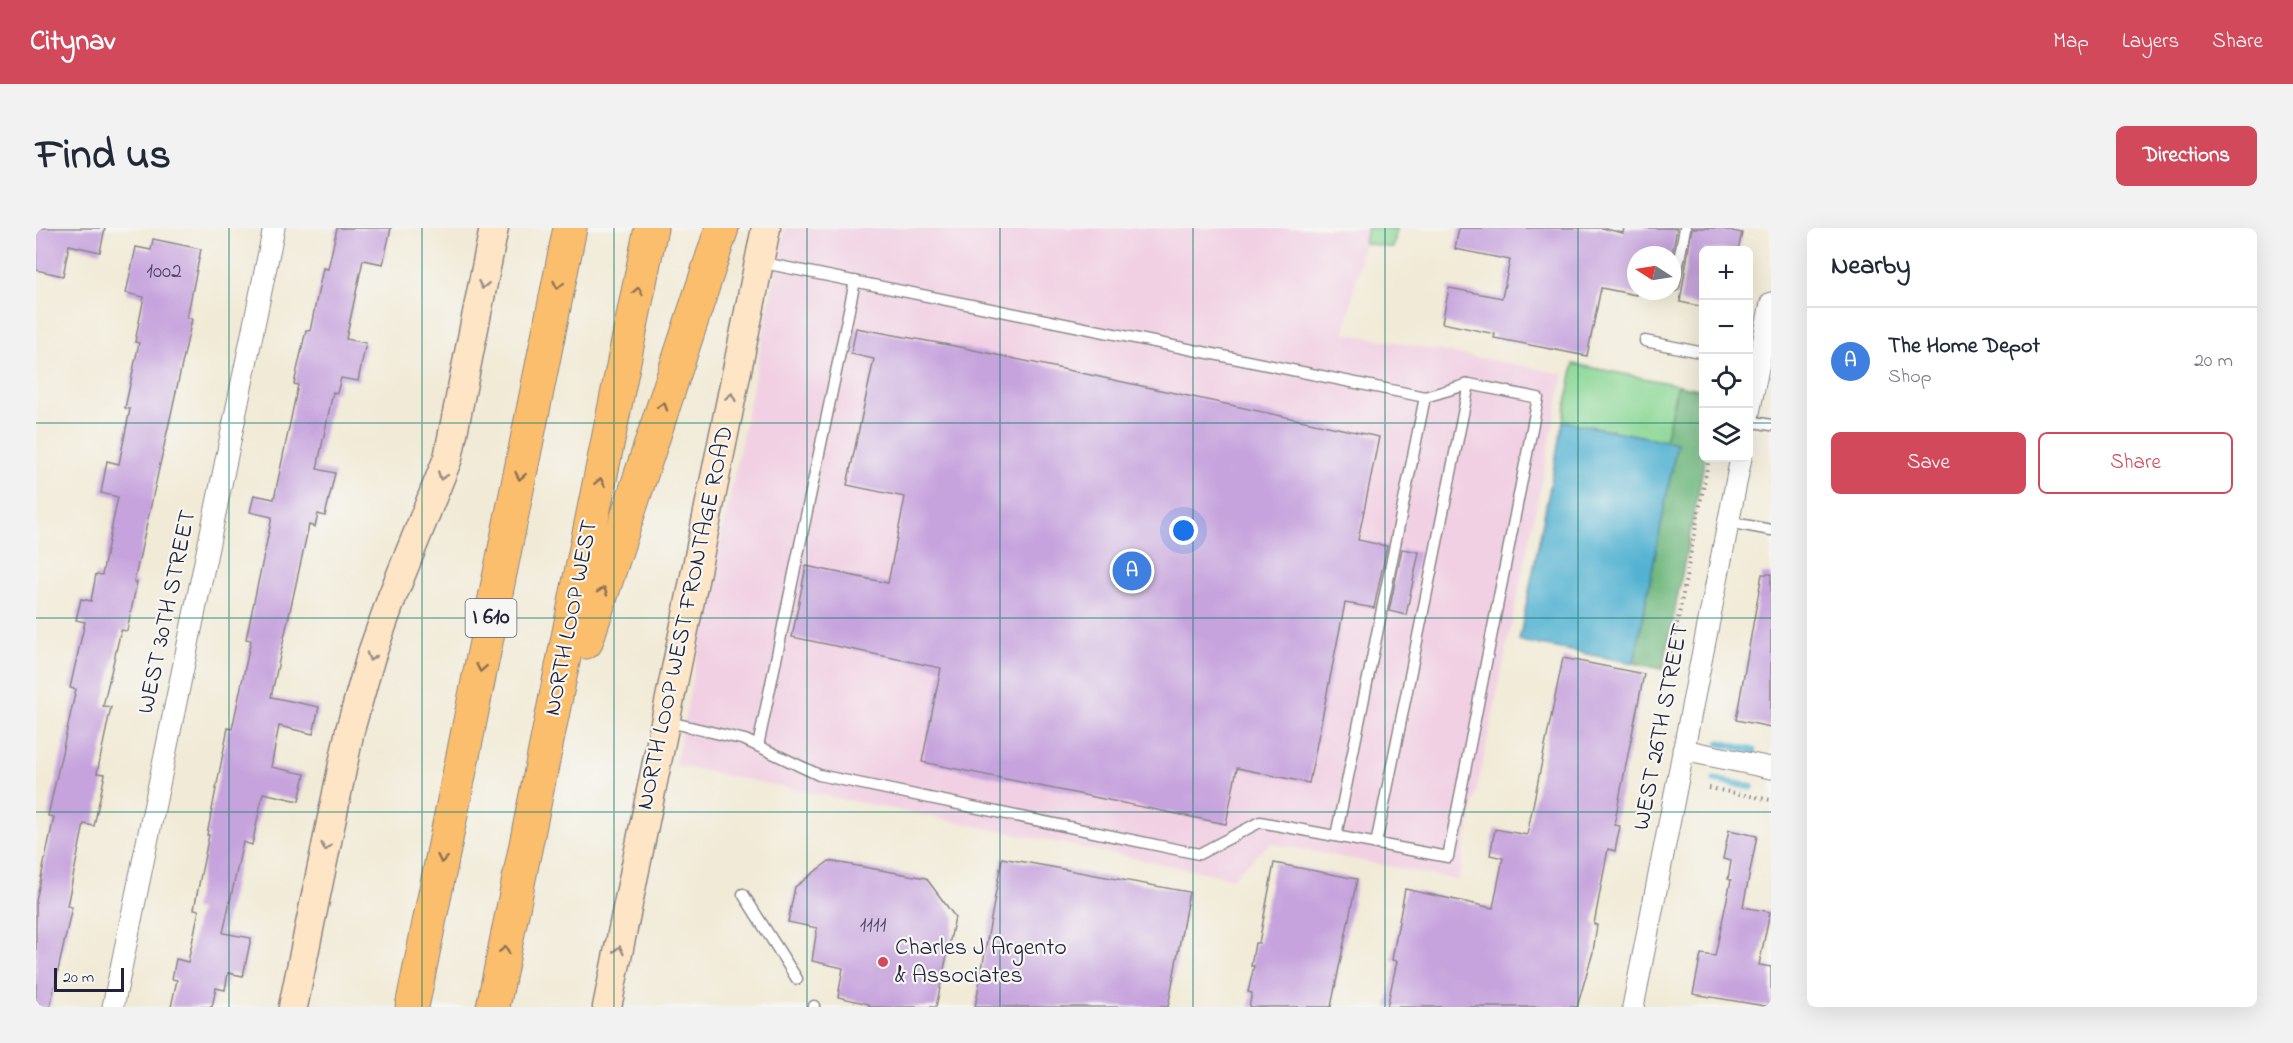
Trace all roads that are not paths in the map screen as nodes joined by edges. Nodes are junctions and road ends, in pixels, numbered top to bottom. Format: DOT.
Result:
graph roads {
  1 [pos="274,228"];
  2 [pos="494,228"];
  3 [pos="570,228"];
  4 [pos="651,228"];
  5 [pos="722,228"];
  6 [pos="766,228"];
  7 [pos="1685,228"];
  8 [pos="1681,249"];
  9 [pos="759,262"];
  10 [pos="855,281"];
  11 [pos="1770,316"];
  12 [pos="1645,341"];
  13 [pos="1699,352"];
  14 [pos="1754,362"];
  15 [pos="1469,384"];
  16 [pos="1425,397"];
  17 [pos="1750,408"];
  18 [pos="1753,420"];
  19 [pos="1771,425"];
  20 [pos="1740,462"];
  21 [pos="1728,522"];
  22 [pos="1771,531"];
  23 [pos="665,721"];
  24 [pos="758,746"];
  25 [pos="1683,750"];
  26 [pos="1771,768"];
  27 [pos="538,787"];
  28 [pos="1336,836"];
  29 [pos="1376,843"];
  30 [pos="743,894"];
  31 [pos="797,979"];
  32 [pos="113,1007"];
  33 [pos="293,1007"];
  34 [pos="412,1007"];
  35 [pos="493,1007"];
  36 [pos="607,1007"];
  37 [pos="1633,1007"];
  1 -- 32 [label="street, WEST 30TH STREET"];
  2 -- 33 [label="main road, one-way"];
  3 -- 34 [label="highway, I 610, one-way"];
  27 -- 4 [label="highway, NORTH LOOP WEST, one-way"];
  27 -- 5 [label="highway, one-way"];
  6 -- 9 [label="main road, NORTH LOOP WEST FRONTAGE ROAD"];
  7 -- 8 [label="lane"];
  9 -- 10 [label="lane"];
  23 -- 9 [label="main road, NORTH LOOP WEST FRONTAGE ROAD, one-way"];
  10 -- 16 [label="lane"];
  10 -- 24 [label="lane"];
  11 -- 14 [label="street"];
  12 -- 13 [label="lane"];
  14 -- 17 [label="street"];
  15 -- 16 [label="lane"];
  15 -- 29 [label="lane"];
  15 -- 29 [label="lane"];
  16 -- 28 [label="lane"];
  18 -- 19 [label="lane"];
  20 -- 21 [label="street, WEST 26TH STREET"];
  21 -- 22 [label="lane"];
  21 -- 25 [label="street, WEST 26TH STREET"];
  23 -- 24 [label="lane"];
  36 -- 23 [label="main road, NORTH LOOP WEST FRONTAGE ROAD, one-way"];
  24 -- 28 [label="lane"];
  25 -- 26 [label="street"];
  25 -- 37 [label="street, WEST 26TH STREET"];
  35 -- 27 [label="highway, NORTH LOOP WEST, one-way"];
  28 -- 29 [label="lane"];
  30 -- 31 [label="lane"];
}
